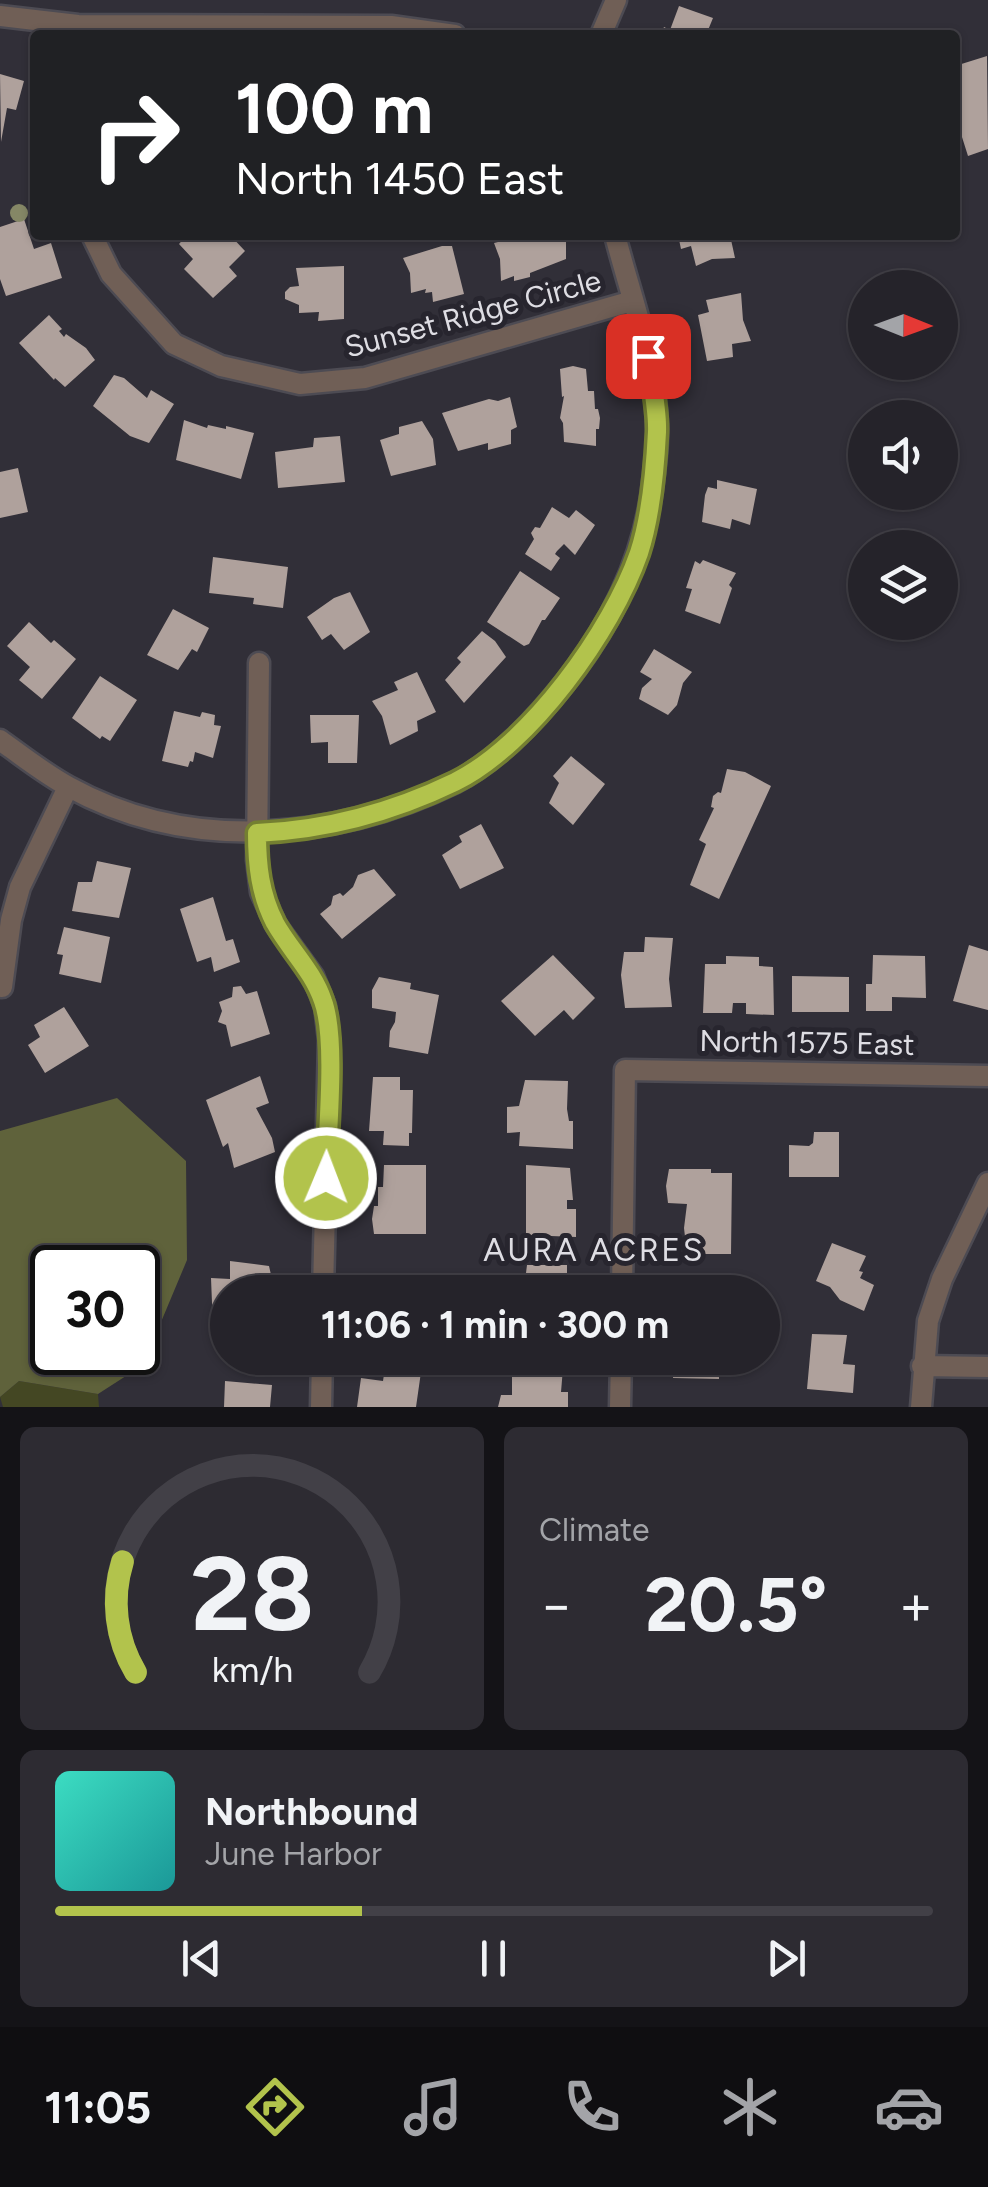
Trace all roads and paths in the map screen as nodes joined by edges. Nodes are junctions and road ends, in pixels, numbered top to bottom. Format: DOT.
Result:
graph roads {
  1 [pos="616,0"];
  2 [pos="0,16"];
  3 [pos="78,30"];
  4 [pos="420,30"];
  5 [pos="603,30"];
  6 [pos="94,240"];
  7 [pos="617,240"];
  8 [pos="632,302"];
  9 [pos="259,663"];
  10 [pos="0,740"];
  11 [pos="68,787"];
  12 [pos="257,833"];
  13 [pos="2,988"];
  14 [pos="988,1076"];
  15 [pos="988,1183"];
  16 [pos="323,1275"];
  17 [pos="622,1275"];
  18 [pos="922,1366"];
  19 [pos="988,1368"];
  20 [pos="322,1375"];
  21 [pos="621,1375"];
  22 [pos="321,1407"];
  23 [pos="620,1407"];
  24 [pos="921,1407"];
  1 -- 5 [label="street"];
  2 -- 3 [label="street"];
  3 -- 4 [label="street"];
  6 -- 8 [label="street, Sunset Ridge Circle"];
  7 -- 8 [label="street"];
  8 -- 12 [label="street"];
  9 -- 12 [label="street"];
  10 -- 11 [label="street"];
  11 -- 12 [label="street"];
  11 -- 13 [label="street"];
  12 -- 16 [label="street"];
  14 -- 17 [label="street, North 1575 East"];
  15 -- 18 [label="street"];
  18 -- 19 [label="street"];
  18 -- 24 [label="street"];
  20 -- 22 [label="street"];
  21 -- 23 [label="street"];
}
